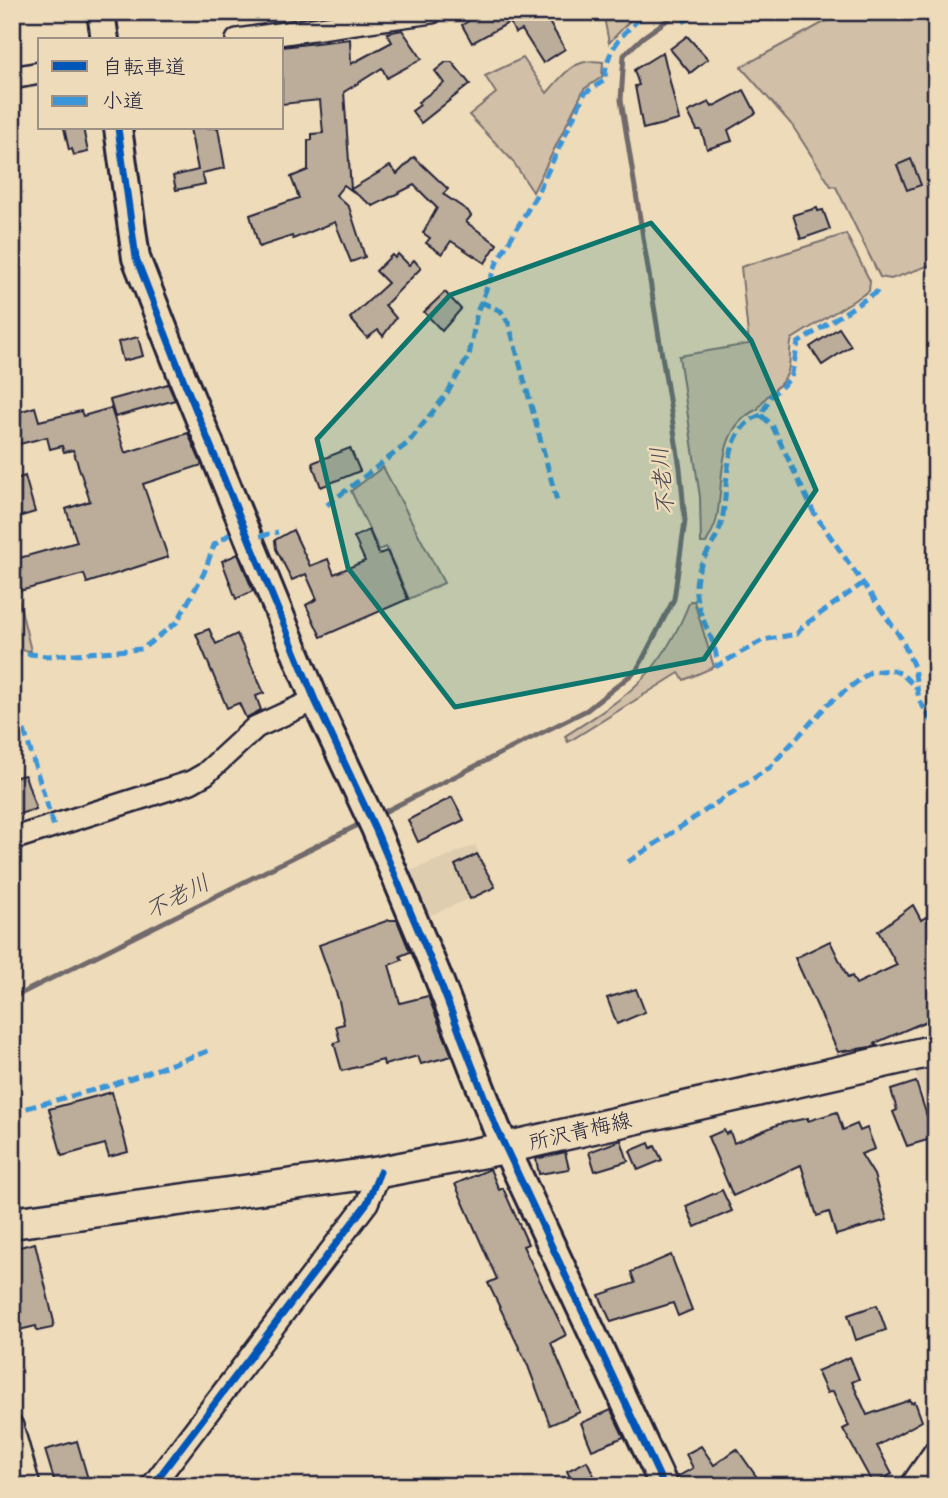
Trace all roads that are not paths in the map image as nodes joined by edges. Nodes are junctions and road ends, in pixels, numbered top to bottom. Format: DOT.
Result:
graph roads {
  1 [pos="101,12"];
  2 [pos="432,12"];
  3 [pos="105,38"];
  4 [pos="251,38"];
  5 [pos="38,73"];
  6 [pos="12,78"];
  7 [pos="118,130"];
  8 [pos="315,700"];
  9 [pos="12,839"];
  10 [pos="936,1050"];
  11 [pos="505,1148"];
  12 [pos="380,1172"];
  13 [pos="12,1223"];
  14 [pos="14,1436"];
  15 [pos="936,1450"];
  16 [pos="29,1486"];
  17 [pos="152,1486"];
  18 [pos="664,1486"];
  19 [pos="911,1486"];
  1 -- 3 [label="street"];
  2 -- 4 [label="street"];
  5 -- 6 [label="street"];
  7 -- 8 [label="street"];
  8 -- 9 [label="street"];
  8 -- 11 [label="street"];
  10 -- 11 [label="main road, 所沢青梅線"];
  11 -- 12 [label="main road, 所沢青梅線"];
  11 -- 18 [label="street"];
  12 -- 13 [label="main road, 所沢青梅線"];
  12 -- 17 [label="street"];
  14 -- 16 [label="street"];
  15 -- 19 [label="street"];
}
